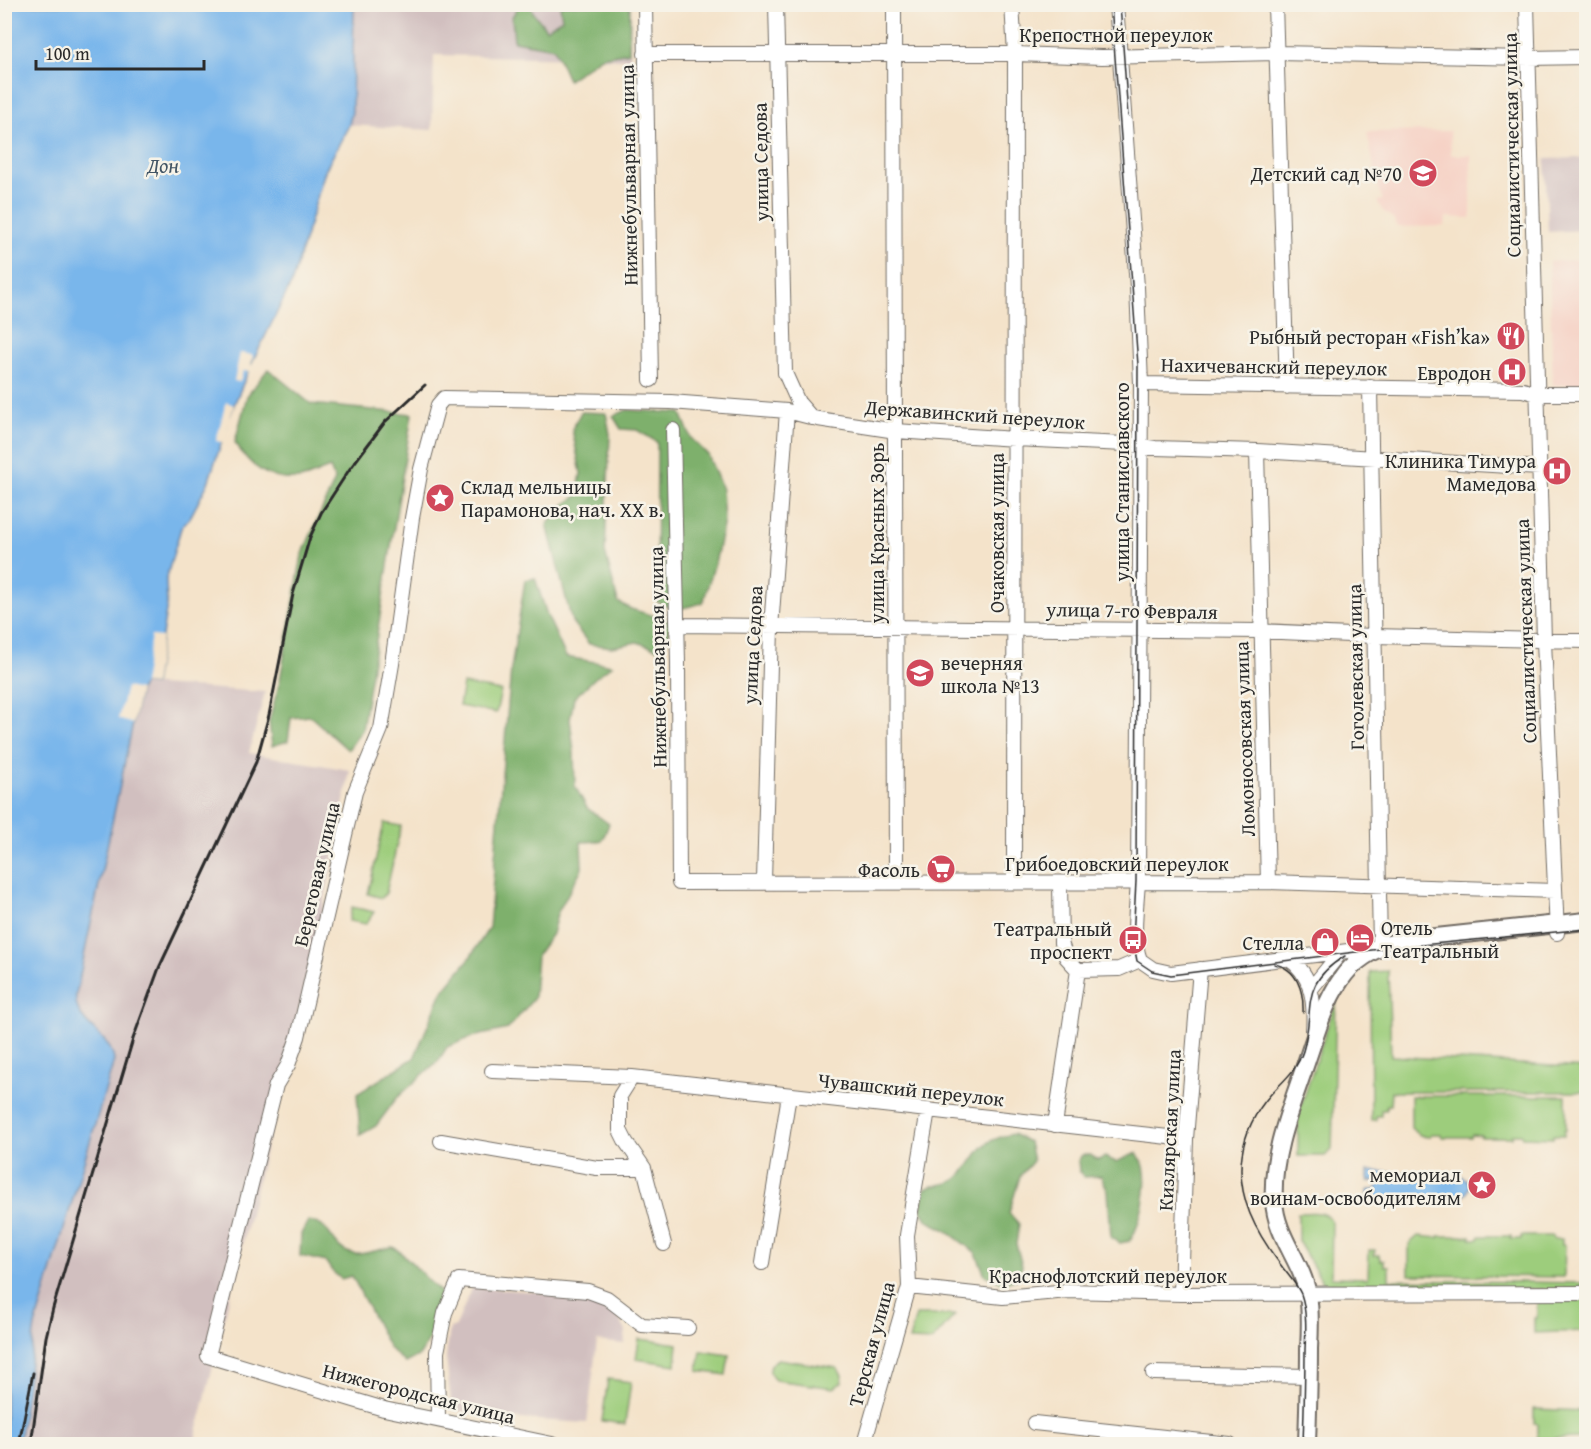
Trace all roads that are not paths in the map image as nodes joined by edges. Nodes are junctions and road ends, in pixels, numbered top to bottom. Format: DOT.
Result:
graph roads {
  1 [pos="645,4"];
  2 [pos="776,4"];
  3 [pos="894,4"];
  4 [pos="1012,4"];
  5 [pos="1116,4"];
  6 [pos="1275,4"];
  7 [pos="1527,4"];
  8 [pos="777,53"];
  9 [pos="894,53"];
  10 [pos="1276,53"];
  11 [pos="645,54"];
  12 [pos="1015,54"];
  13 [pos="1119,57"];
  14 [pos="1587,57"];
  15 [pos="1528,58"];
  16 [pos="651,380"];
  17 [pos="1141,384"];
  18 [pos="1287,387"];
  19 [pos="1370,387"];
  20 [pos="1537,394"];
  21 [pos="1587,394"];
  22 [pos="444,398"];
  23 [pos="787,411"];
  24 [pos="812,418"];
  25 [pos="673,430"];
  26 [pos="896,430"];
  27 [pos="1015,439"];
  28 [pos="1140,447"];
  29 [pos="1257,451"];
  30 [pos="1371,458"];
  31 [pos="1540,468"];
  32 [pos="678,625"];
  33 [pos="1015,627"];
  34 [pos="771,628"];
  35 [pos="895,629"];
  36 [pos="1140,631"];
  37 [pos="1260,631"];
  38 [pos="1373,636"];
  39 [pos="1544,641"];
  40 [pos="1587,641"];
  41 [pos="764,881"];
  42 [pos="1138,881"];
  43 [pos="679,882"];
  44 [pos="896,882"];
  45 [pos="1014,882"];
  46 [pos="1268,882"];
  47 [pos="1060,883"];
  48 [pos="1379,886"];
  49 [pos="1555,891"];
  50 [pos="1587,921"];
  51 [pos="1557,929"];
  52 [pos="1587,930"];
  53 [pos="1380,947"];
  54 [pos="1341,952"];
  55 [pos="1287,958"];
  56 [pos="1140,960"];
  57 [pos="1200,969"];
  58 [pos="1078,970"];
  59 [pos="1310,990"];
  60 [pos="1312,1045"];
  61 [pos="492,1071"];
  62 [pos="633,1077"];
  63 [pos="789,1095"];
  64 [pos="928,1110"];
  65 [pos="1055,1125"];
  66 [pos="1186,1139"];
  67 [pos="441,1141"];
  68 [pos="644,1168"];
  69 [pos="664,1244"];
  70 [pos="762,1263"];
  71 [pos="909,1287"];
  72 [pos="1181,1293"];
  73 [pos="1587,1293"];
  74 [pos="1308,1294"];
  75 [pos="688,1328"];
  76 [pos="208,1356"];
  77 [pos="1153,1373"];
  78 [pos="1309,1376"];
  79 [pos="438,1419"];
  80 [pos="1034,1423"];
  81 [pos="552,1444"];
  82 [pos="864,1444"];
  83 [pos="1230,1444"];
  84 [pos="1307,1444"];
  1 -- 11 [label="street, Нижнебульварная улица"];
  2 -- 8 [label="street, улица Седова"];
  3 -- 9 [label="street, улица Красных Зорь"];
  4 -- 12 [label="street, Очаковская улица"];
  5 -- 13 [label="street, улица Станиславского"];
  6 -- 10 [label="street"];
  7 -- 15 [label="street, Социалистическая улица"];
  8 -- 9 [label="street, Крепостной переулок"];
  8 -- 11 [label="street, Крепостной переулок"];
  8 -- 24 [label="street, улица Седова"];
  9 -- 12 [label="street, Крепостной переулок"];
  9 -- 26 [label="street, улица Красных Зорь"];
  10 -- 13 [label="street, Крепостной переулок"];
  10 -- 15 [label="street, Крепостной переулок"];
  10 -- 18 [label="street"];
  11 -- 16 [label="street, Нижнебульварная улица"];
  12 -- 13 [label="street, Крепостной переулок"];
  12 -- 27 [label="street, Очаковская улица"];
  13 -- 17 [label="street, улица Станиславского"];
  14 -- 15 [label="street, Крепостной переулок"];
  15 -- 20 [label="street, Социалистическая улица"];
  17 -- 18 [label="street, Нахичеванский переулок"];
  17 -- 28 [label="street, улица Станиславского"];
  18 -- 19 [label="street, Нахичеванский переулок"];
  19 -- 20 [label="street, Нахичеванский переулок"];
  19 -- 30 [label="street, Гоголевская улица"];
  20 -- 21 [label="street, Нахичеванский переулок"];
  20 -- 31 [label="street, Социалистическая улица"];
  22 -- 23 [label="street, Державинский переулок"];
  22 -- 76 [label="street, Береговая улица"];
  23 -- 24 [label="street, Державинский переулок"];
  23 -- 34 [label="street, улица Седова"];
  24 -- 26 [label="street, Державинский переулок"];
  25 -- 32 [label="street, Нижнебульварная улица"];
  26 -- 27 [label="street, Державинский переулок"];
  26 -- 35 [label="street, улица Красных Зорь"];
  27 -- 28 [label="street, Державинский переулок"];
  27 -- 33 [label="street, Очаковская улица"];
  28 -- 29 [label="street, Державинский переулок"];
  28 -- 36 [label="street, улица Станиславского"];
  29 -- 30 [label="street, Державинский переулок"];
  29 -- 37 [label="street, Ломоносовская улица"];
  30 -- 31 [label="street, Державинский переулок"];
  30 -- 38 [label="street, Гоголевская улица"];
  31 -- 39 [label="street, Социалистическая улица"];
  32 -- 34 [label="street, улица 7-го Февраля"];
  32 -- 43 [label="street, Нижнебульварная улица"];
  33 -- 35 [label="street, улица 7-го Февраля"];
  33 -- 36 [label="street, улица 7-го Февраля"];
  33 -- 45 [label="street, Очаковская улица"];
  34 -- 35 [label="street, улица 7-го Февраля"];
  34 -- 41 [label="street, улица Седова"];
  35 -- 44 [label="street, улица Красных Зорь"];
  36 -- 37 [label="street, улица 7-го Февраля"];
  36 -- 42 [label="street, улица Станиславского"];
  37 -- 38 [label="street, улица 7-го Февраля"];
  37 -- 46 [label="street, Ломоносовская улица"];
  38 -- 39 [label="street, улица 7-го Февраля"];
  38 -- 48 [label="street, Гоголевская улица"];
  39 -- 40 [label="street, улица 7-го Февраля"];
  39 -- 49 [label="street, Социалистическая улица"];
  41 -- 43 [label="street, Грибоедовский переулок"];
  41 -- 44 [label="street, Грибоедовский переулок"];
  42 -- 46 [label="street, Грибоедовский переулок"];
  42 -- 47 [label="street, Грибоедовский переулок"];
  42 -- 56 [label="street, улица Станиславского"];
  44 -- 45 [label="street, Грибоедовский переулок"];
  45 -- 47 [label="street, Грибоедовский переулок"];
  46 -- 48 [label="street, Грибоедовский переулок"];
  47 -- 58 [label="street"];
  48 -- 49 [label="street, Грибоедовский переулок"];
  48 -- 53 [label="street, Гоголевская улица"];
  49 -- 51 [label="street, Социалистическая улица"];
  50 -- 51 [label="main road"];
  51 -- 52 [label="main road"];
  51 -- 53 [label="main road"];
  53 -- 54 [label="street"];
  53 -- 60 [label="main road"];
  54 -- 55 [label="street"];
  54 -- 59 [label="street"];
  55 -- 57 [label="street"];
  55 -- 59 [label="street"];
  56 -- 57 [label="street"];
  56 -- 58 [label="street"];
  57 -- 66 [label="street, Кизлярская улица"];
  58 -- 65 [label="street"];
  59 -- 60 [label="street"];
  60 -- 74 [label="main road"];
  61 -- 62 [label="street, Чувашский переулок"];
  62 -- 63 [label="street, Чувашский переулок"];
  62 -- 68 [label="street"];
  63 -- 64 [label="street, Чувашский переулок"];
  63 -- 70 [label="street"];
  64 -- 65 [label="street, Чувашский переулок"];
  64 -- 71 [label="street, Терская улица"];
  65 -- 66 [label="street, Чувашский переулок"];
  66 -- 72 [label="street, Кизлярская улица"];
  67 -- 68 [label="street"];
  68 -- 69 [label="street"];
  71 -- 72 [label="street, Краснофлотский переулок"];
  71 -- 82 [label="street, Терская улица"];
  72 -- 74 [label="street, Краснофлотский переулок"];
  73 -- 74 [label="street, Краснофлотский переулок"];
  74 -- 78 [label="main road"];
  75 -- 79 [label="street"];
  76 -- 79 [label="street, Нижегородская улица"];
  77 -- 78 [label="street"];
  78 -- 84 [label="main road"];
  79 -- 81 [label="street, Нижегородская улица"];
  80 -- 83 [label="street"];
}
